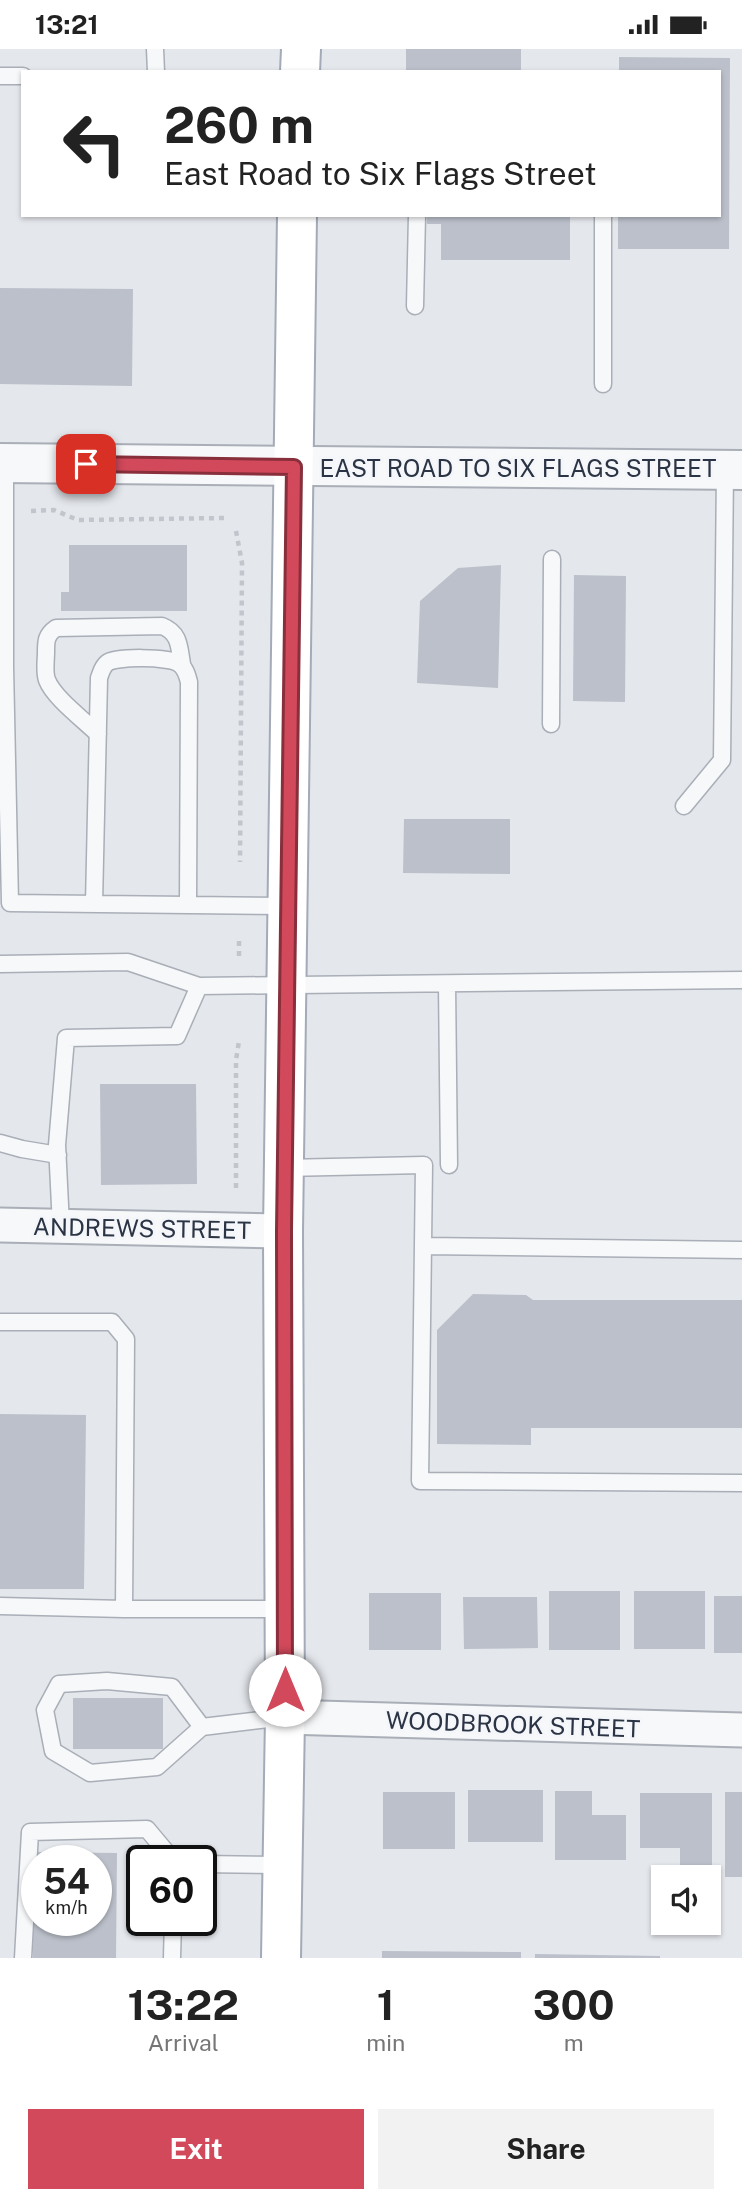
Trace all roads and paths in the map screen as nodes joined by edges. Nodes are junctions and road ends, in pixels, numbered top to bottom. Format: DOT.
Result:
graph roads {
  1 [pos="155,49"];
  2 [pos="300,49"];
  3 [pos="156,70"];
  4 [pos="300,70"];
  5 [pos="0,76"];
  6 [pos="21,76"];
  7 [pos="297,217"];
  8 [pos="417,217"];
  9 [pos="603,217"];
  10 [pos="415,306"];
  11 [pos="603,384"];
  12 [pos="2,463"];
  13 [pos="294,467"];
  14 [pos="734,470"];
  15 [pos="32,510"];
  16 [pos="224,518"];
  17 [pos="236,531"];
  18 [pos="552,559"];
  19 [pos="181,664"];
  20 [pos="551,724"];
  21 [pos="97,734"];
  22 [pos="684,806"];
  23 [pos="240,862"];
  24 [pos="5,904"];
  25 [pos="94,904"];
  26 [pos="188,904"];
  27 [pos="288,905"];
  28 [pos="239,941"];
  29 [pos="239,961"];
  30 [pos="0,964"];
  31 [pos="742,980"];
  32 [pos="447,984"];
  33 [pos="200,986"];
  34 [pos="287,986"];
  35 [pos="239,1041"];
  36 [pos="0,1143"];
  37 [pos="58,1154"];
  38 [pos="449,1165"];
  39 [pos="284,1168"];
  40 [pos="236,1188"];
  41 [pos="0,1225"];
  42 [pos="61,1226"];
  43 [pos="284,1231"];
  44 [pos="424,1246"];
  45 [pos="742,1250"];
  46 [pos="0,1322"];
  47 [pos="742,1483"];
  48 [pos="0,1606"];
  49 [pos="124,1608"];
  50 [pos="285,1608"];
  51 [pos="285,1717"];
  52 [pos="202,1727"];
  53 [pos="742,1730"];
  54 [pos="160,1845"];
  55 [pos="217,1864"];
  56 [pos="283,1865"];
  57 [pos="173,1936"];
  58 [pos="23,1958"];
  59 [pos="173,1958"];
  60 [pos="281,1958"];
  1 -- 3 [label="lane"];
  2 -- 4 [label="main road"];
  5 -- 6 [label="lane"];
  7 -- 13 [label="main road"];
  8 -- 10 [label="lane"];
  9 -- 11 [label="lane"];
  12 -- 13 [label="street, EAST ROAD TO SIX FLAGS STREET"];
  12 -- 24 [label="lane"];
  13 -- 14 [label="street, EAST ROAD TO SIX FLAGS STREET"];
  13 -- 27 [label="main road"];
  14 -- 22 [label="lane"];
  15 -- 16 [label="path"];
  17 -- 23 [label="path"];
  18 -- 20 [label="lane"];
  19 -- 21 [label="lane"];
  19 -- 21 [label="lane"];
  19 -- 26 [label="lane"];
  21 -- 25 [label="lane"];
  24 -- 25 [label="lane"];
  25 -- 26 [label="lane"];
  26 -- 27 [label="lane"];
  27 -- 34 [label="main road"];
  28 -- 29 [label="path"];
  30 -- 33 [label="lane"];
  31 -- 32 [label="lane"];
  32 -- 34 [label="lane"];
  32 -- 38 [label="lane"];
  33 -- 34 [label="lane"];
  33 -- 37 [label="lane"];
  34 -- 39 [label="main road"];
  35 -- 40 [label="path"];
  36 -- 37 [label="lane"];
  37 -- 42 [label="lane"];
  39 -- 43 [label="main road"];
  39 -- 44 [label="lane"];
  41 -- 42 [label="street, ANDREWS STREET"];
  42 -- 43 [label="street, ANDREWS STREET"];
  43 -- 50 [label="main road"];
  44 -- 45 [label="lane"];
  44 -- 47 [label="lane"];
  46 -- 49 [label="lane"];
  48 -- 49 [label="lane"];
  49 -- 50 [label="lane"];
  50 -- 51 [label="main road"];
  51 -- 52 [label="lane"];
  51 -- 53 [label="street, WOODBROOK STREET"];
  51 -- 56 [label="main road"];
  52 -- 52 [label="lane"];
  54 -- 58 [label="lane"];
  55 -- 56 [label="lane"];
  56 -- 60 [label="main road"];
  57 -- 59 [label="lane"];
}
